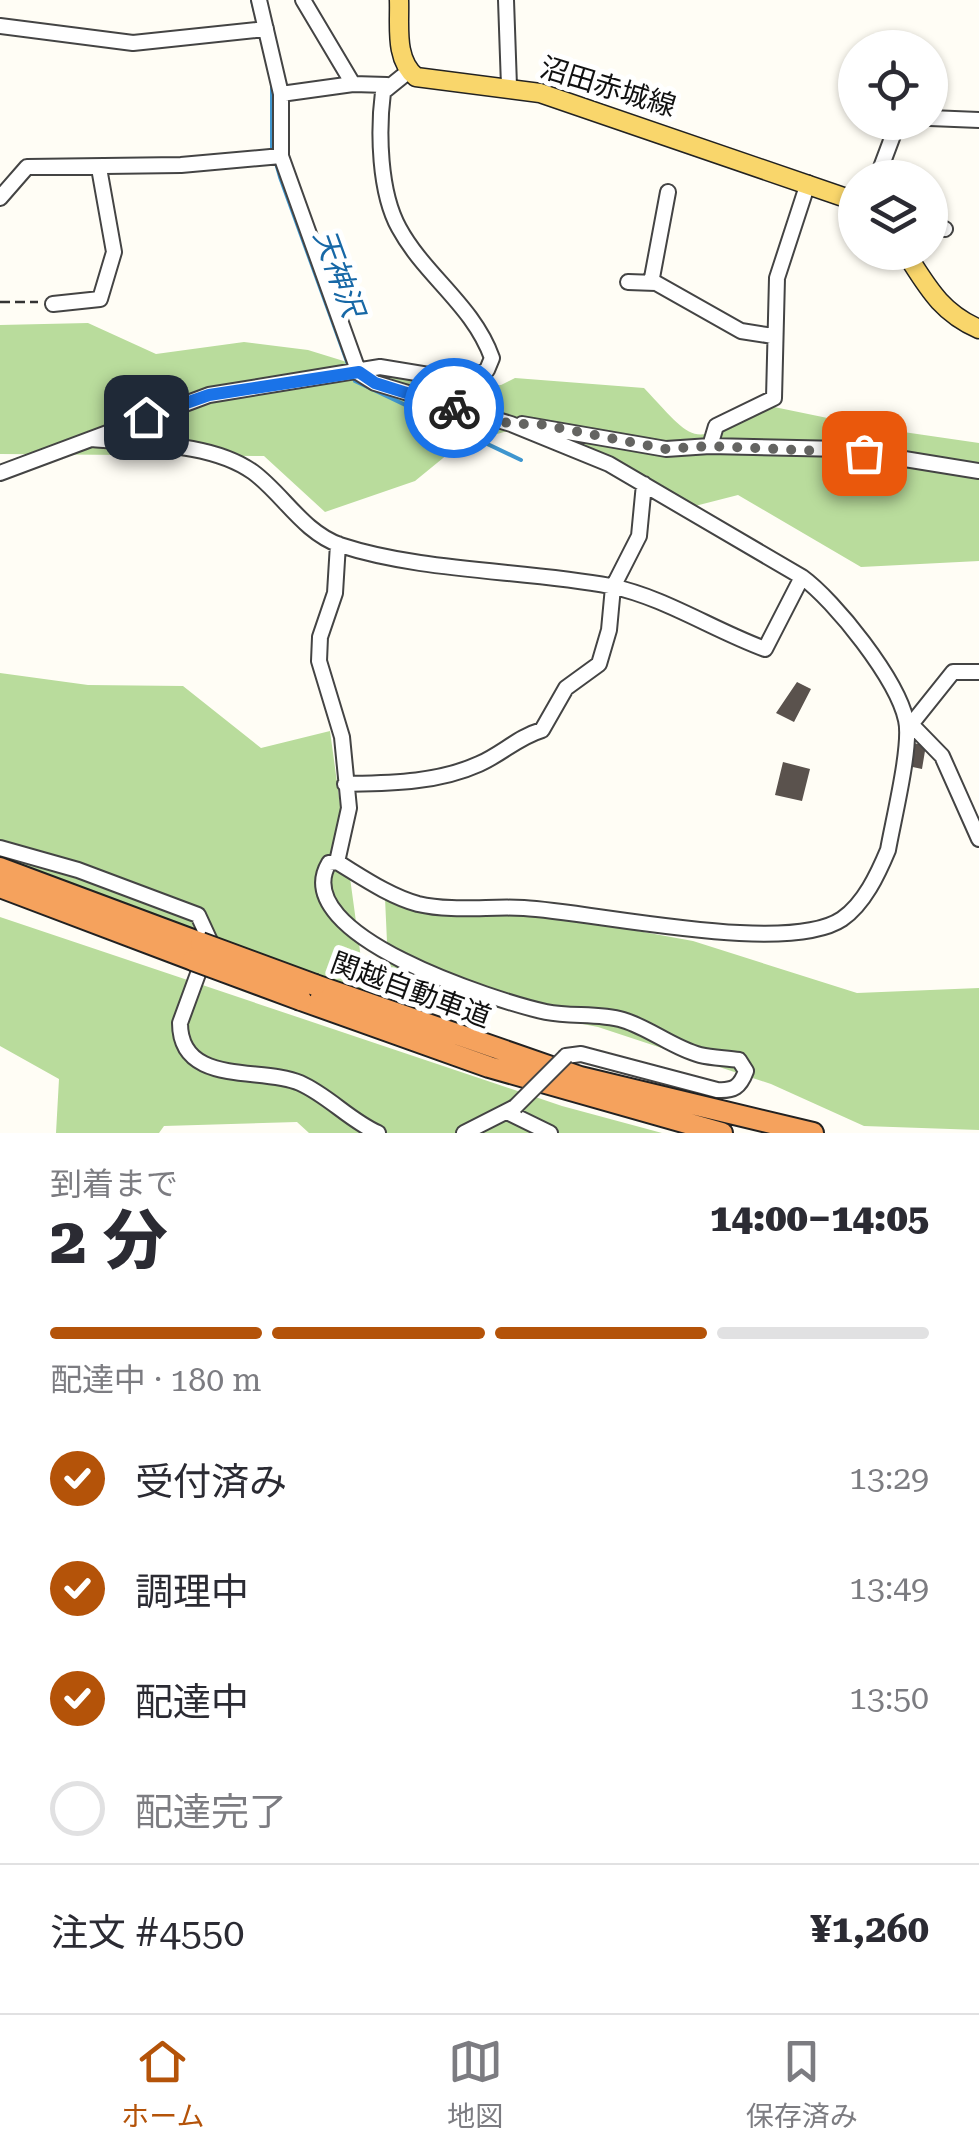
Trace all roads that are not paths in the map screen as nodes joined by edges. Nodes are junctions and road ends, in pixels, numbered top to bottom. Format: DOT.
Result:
graph roads {
  1 [pos="259,0"];
  2 [pos="303,0"];
  3 [pos="399,0"];
  4 [pos="506,0"];
  5 [pos="0,26"];
  6 [pos="262,30"];
  7 [pos="409,72"];
  8 [pos="353,84"];
  9 [pos="387,85"];
  10 [pos="509,86"];
  11 [pos="281,94"];
  12 [pos="948,119"];
  13 [pos="979,120"];
  14 [pos="281,156"];
  15 [pos="100,168"];
  16 [pos="808,182"];
  17 [pos="668,192"];
  18 [pos="838,194"];
  19 [pos="0,198"];
  20 [pos="916,270"];
  21 [pos="628,282"];
  22 [pos="652,283"];
  23 [pos="53,304"];
  24 [pos="979,329"];
  25 [pos="773,336"];
  26 [pos="359,372"];
  27 [pos="511,424"];
  28 [pos="84,439"];
  29 [pos="710,446"];
  30 [pos="979,471"];
  31 [pos="0,473"];
  32 [pos="644,484"];
  33 [pos="338,544"];
  34 [pos="802,576"];
  35 [pos="614,587"];
  36 [pos="979,672"];
  37 [pos="909,720"];
  38 [pos="344,784"];
  39 [pos="979,839"];
  40 [pos="0,848"];
  41 [pos="337,862"];
  42 [pos="0,868"];
  43 [pos="12,885"];
  44 [pos="308,992"];
  45 [pos="511,1109"];
  46 [pos="378,1133"];
  47 [pos="464,1133"];
  48 [pos="550,1133"];
  49 [pos="722,1133"];
  50 [pos="812,1133"];
  1 -- 6 [label="street"];
  2 -- 8 [label="street"];
  3 -- 7 [label="main road"];
  4 -- 10 [label="street"];
  5 -- 6 [label="street"];
  6 -- 11 [label="street"];
  7 -- 9 [label="street"];
  7 -- 10 [label="main road, 沼田赤城線"];
  8 -- 9 [label="street"];
  8 -- 11 [label="street"];
  9 -- 26 [label="street"];
  10 -- 16 [label="main road, 沼田赤城線"];
  11 -- 14 [label="street"];
  12 -- 13 [label="street"];
  14 -- 15 [label="street"];
  14 -- 26 [label="street"];
  15 -- 19 [label="street"];
  15 -- 23 [label="street"];
  16 -- 18 [label="main road, 沼田赤城線"];
  16 -- 25 [label="street"];
  17 -- 22 [label="street"];
  20 -- 24 [label="main road"];
  21 -- 22 [label="street"];
  22 -- 25 [label="street"];
  25 -- 29 [label="street"];
  26 -- 27 [label="street"];
  26 -- 28 [label="street"];
  27 -- 29 [label="street"];
  27 -- 32 [label="street"];
  28 -- 31 [label="street"];
  28 -- 33 [label="street"];
  29 -- 30 [label="street"];
  32 -- 34 [label="street"];
  32 -- 35 [label="street"];
  33 -- 35 [label="street"];
  33 -- 38 [label="street"];
  34 -- 35 [label="street"];
  34 -- 37 [label="street"];
  35 -- 38 [label="street"];
  36 -- 37 [label="street"];
  37 -- 39 [label="street"];
  37 -- 41 [label="street"];
  38 -- 41 [label="street"];
  40 -- 46 [label="street"];
  41 -- 45 [label="street, bridge"];
  42 -- 43 [label="highway, 関越自動車道"];
  43 -- 44 [label="highway, 関越自動車道, bridge"];
  44 -- 49 [label="highway, 関越自動車道"];
  44 -- 50 [label="highway, 関越自動車道"];
  45 -- 47 [label="street"];
  45 -- 48 [label="street"];
}
